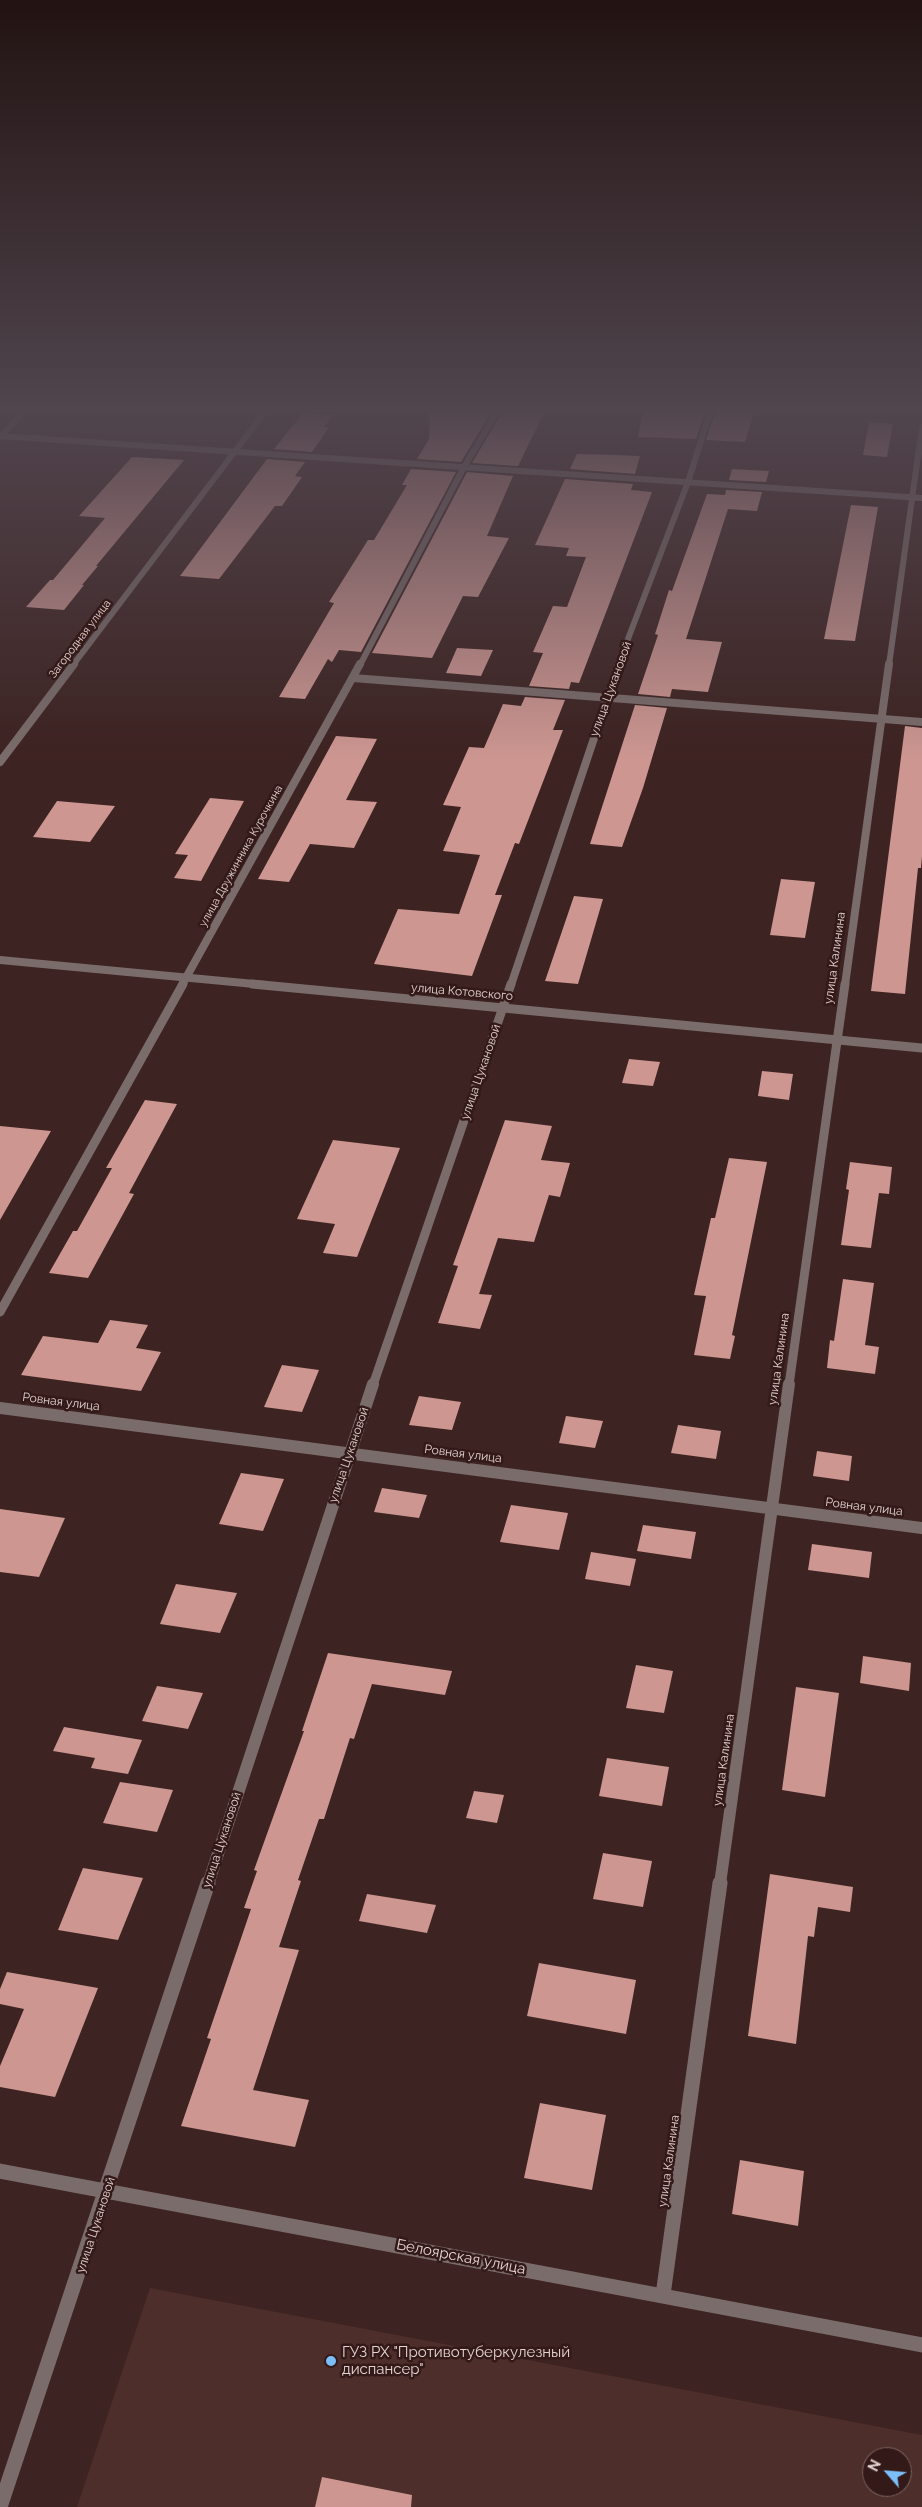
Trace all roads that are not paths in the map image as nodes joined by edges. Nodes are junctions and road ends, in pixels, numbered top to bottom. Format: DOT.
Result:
graph roads {
  1 [pos="179,526"];
  2 [pos="433,526"];
  3 [pos="671,526"];
  4 [pos="912,526"];
  5 [pos="353,678"];
  6 [pos="606,697"];
  7 [pos="881,718"];
  8 [pos="922,722"];
  9 [pos="0,762"];
  10 [pos="0,960"];
  11 [pos="186,978"];
  12 [pos="503,1008"];
  13 [pos="836,1040"];
  14 [pos="922,1048"];
  15 [pos="0,1312"];
  16 [pos="0,1408"];
  17 [pos="349,1453"];
  18 [pos="771,1508"];
  19 [pos="922,1528"];
  20 [pos="0,2171"];
  21 [pos="108,2192"];
  22 [pos="663,2295"];
  23 [pos="922,2345"];
  24 [pos="0,2507"];
  1 -- 9 [label="street, Загородная улица"];
  2 -- 5 [label="street, улица Дружинника Курочкина"];
  3 -- 6 [label="street, улица Цукановой"];
  4 -- 7 [label="street, улица Калинина"];
  5 -- 6 [label="street"];
  5 -- 11 [label="street, улица Дружинника Курочкина"];
  6 -- 7 [label="street"];
  6 -- 12 [label="street, улица Цукановой"];
  7 -- 8 [label="street"];
  7 -- 13 [label="street, улица Калинина"];
  10 -- 11 [label="street, улица Котовского"];
  11 -- 12 [label="street, улица Котовского"];
  11 -- 15 [label="street, улица Дружинника Курочкина"];
  12 -- 13 [label="street, улица Котовского"];
  12 -- 17 [label="street, улица Цукановой"];
  13 -- 14 [label="street, улица Котовского"];
  13 -- 18 [label="street, улица Калинина"];
  16 -- 17 [label="street, Ровная улица"];
  17 -- 18 [label="street, Ровная улица"];
  17 -- 21 [label="street, улица Цукановой"];
  18 -- 19 [label="street, Ровная улица"];
  18 -- 22 [label="street, улица Калинина"];
  20 -- 21 [label="street, Белоярская улица"];
  21 -- 22 [label="street, Белоярская улица"];
  21 -- 24 [label="street, улица Цукановой"];
  22 -- 23 [label="street, Белоярская улица"];
}
